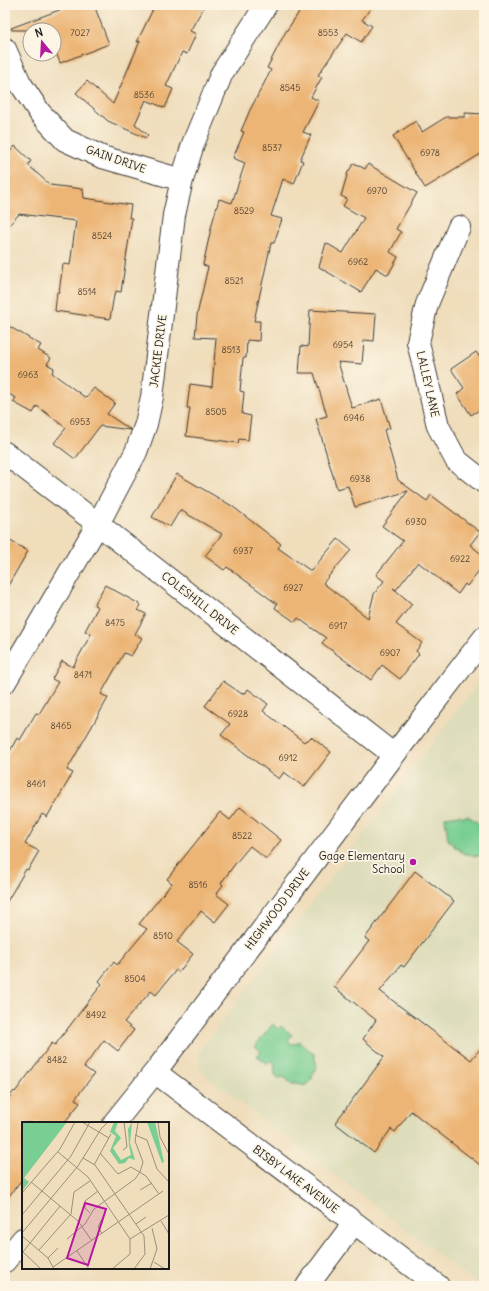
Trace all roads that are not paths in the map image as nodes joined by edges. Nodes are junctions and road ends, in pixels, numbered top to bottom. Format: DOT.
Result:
graph roads {
  1 [pos="266,5"];
  2 [pos="5,48"];
  3 [pos="182,180"];
  4 [pos="459,227"];
  5 [pos="5,453"];
  6 [pos="484,482"];
  7 [pos="98,524"];
  8 [pos="484,638"];
  9 [pos="5,682"];
  10 [pos="394,754"];
  11 [pos="155,1072"];
  12 [pos="115,1122"];
  13 [pos="354,1223"];
  14 [pos="22,1240"];
  15 [pos="5,1261"];
  16 [pos="307,1286"];
  17 [pos="438,1286"];
  1 -- 3 [label="street, JACKIE DRIVE"];
  2 -- 3 [label="street, GAIN DRIVE"];
  3 -- 7 [label="street, JACKIE DRIVE"];
  4 -- 6 [label="street, LALLEY LANE"];
  5 -- 7 [label="street, COLESHILL DRIVE"];
  7 -- 9 [label="street, JACKIE DRIVE"];
  7 -- 10 [label="street, COLESHILL DRIVE"];
  8 -- 10 [label="street, HIGHWOOD DRIVE"];
  10 -- 11 [label="street, HIGHWOOD DRIVE"];
  11 -- 12 [label="street, HIGHWOOD DRIVE"];
  11 -- 13 [label="street, BISBY LAKE AVENUE"];
  13 -- 16 [label="street"];
  13 -- 17 [label="street, BISBY LAKE AVENUE"];
  14 -- 15 [label="street"];
}
